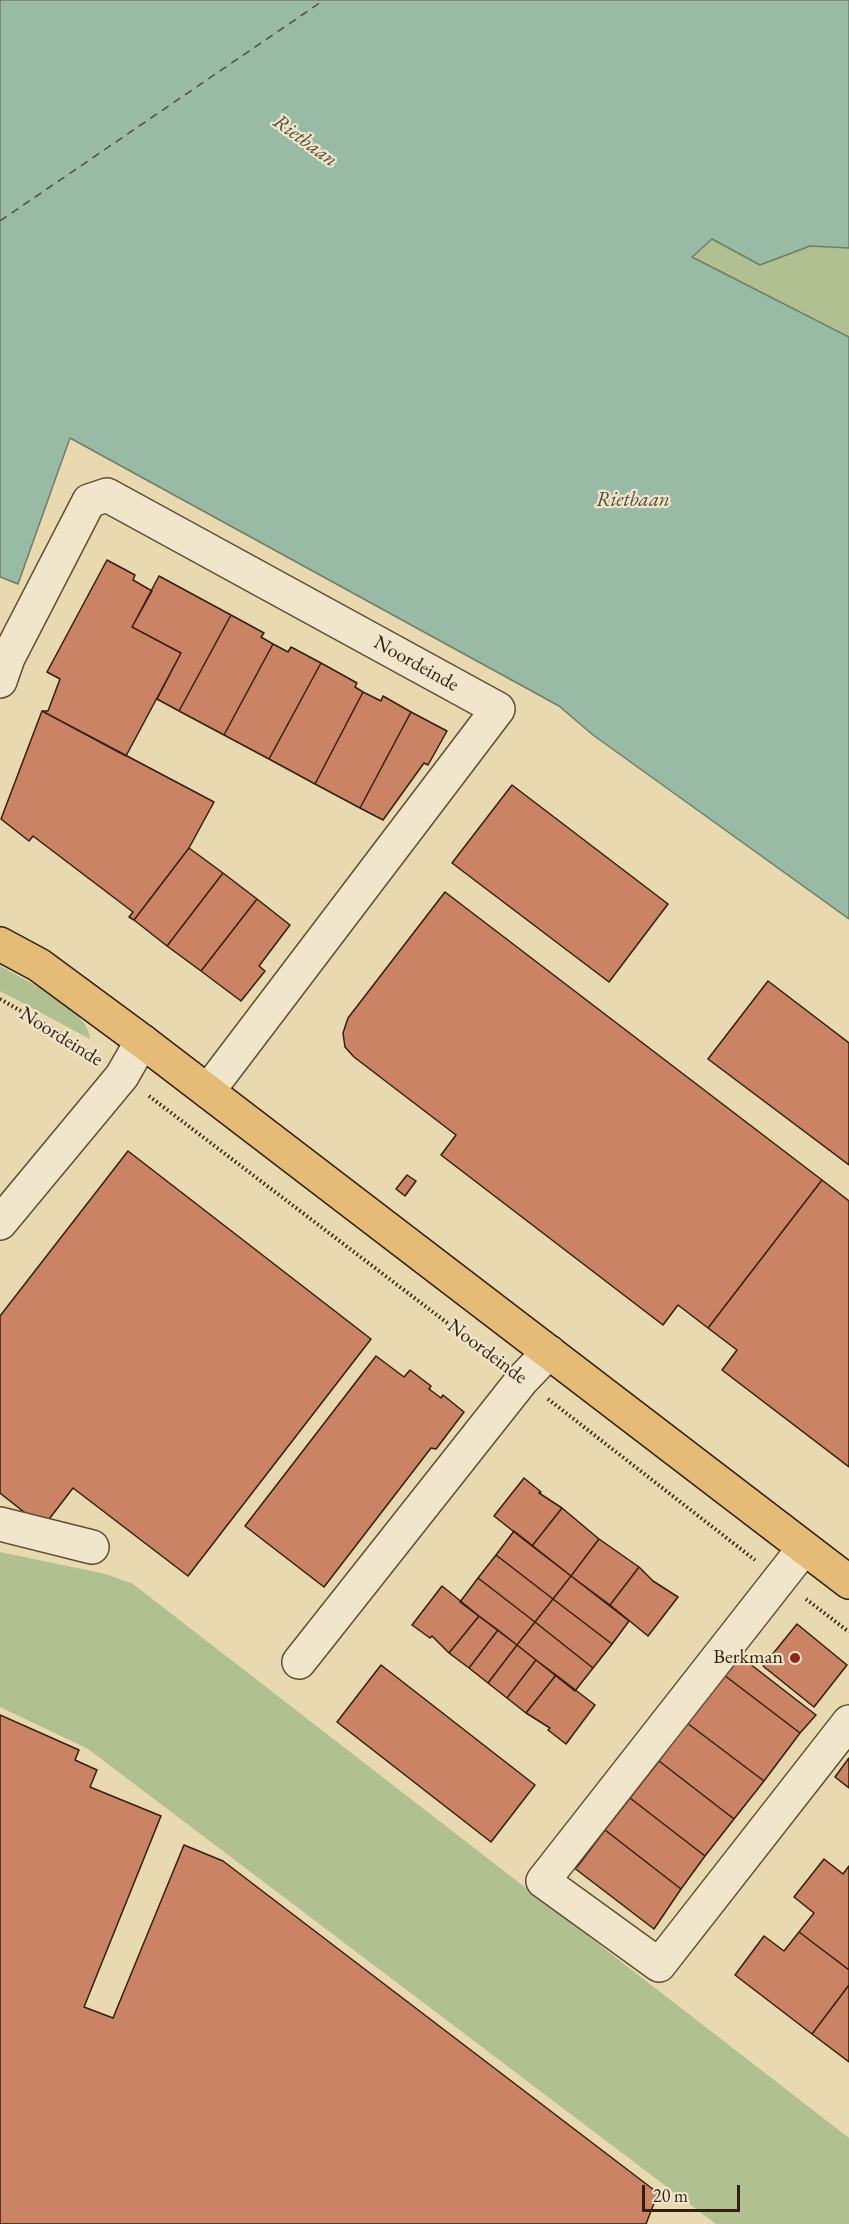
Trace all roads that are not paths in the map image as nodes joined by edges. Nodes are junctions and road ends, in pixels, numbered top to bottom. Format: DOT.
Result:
graph roads {
  1 [pos="0,681"];
  2 [pos="0,944"];
  3 [pos="142,1041"];
  4 [pos="208,1092"];
  5 [pos="0,1223"];
  6 [pos="549,1352"];
  7 [pos="0,1524"];
  8 [pos="92,1547"];
  9 [pos="804,1548"];
  10 [pos="849,1582"];
  11 [pos="299,1662"];
  12 [pos="849,1722"];
  1 -- 4 [label="lane, Noordeinde"];
  2 -- 3 [label="main road, Noordeinde"];
  3 -- 4 [label="main road, Noordeinde"];
  3 -- 5 [label="lane, Noordeinde"];
  4 -- 6 [label="main road, Noordeinde"];
  6 -- 9 [label="main road, Noordeinde"];
  6 -- 11 [label="lane"];
  7 -- 8 [label="lane"];
  9 -- 10 [label="main road, Noordeinde"];
  9 -- 12 [label="lane"];
}
